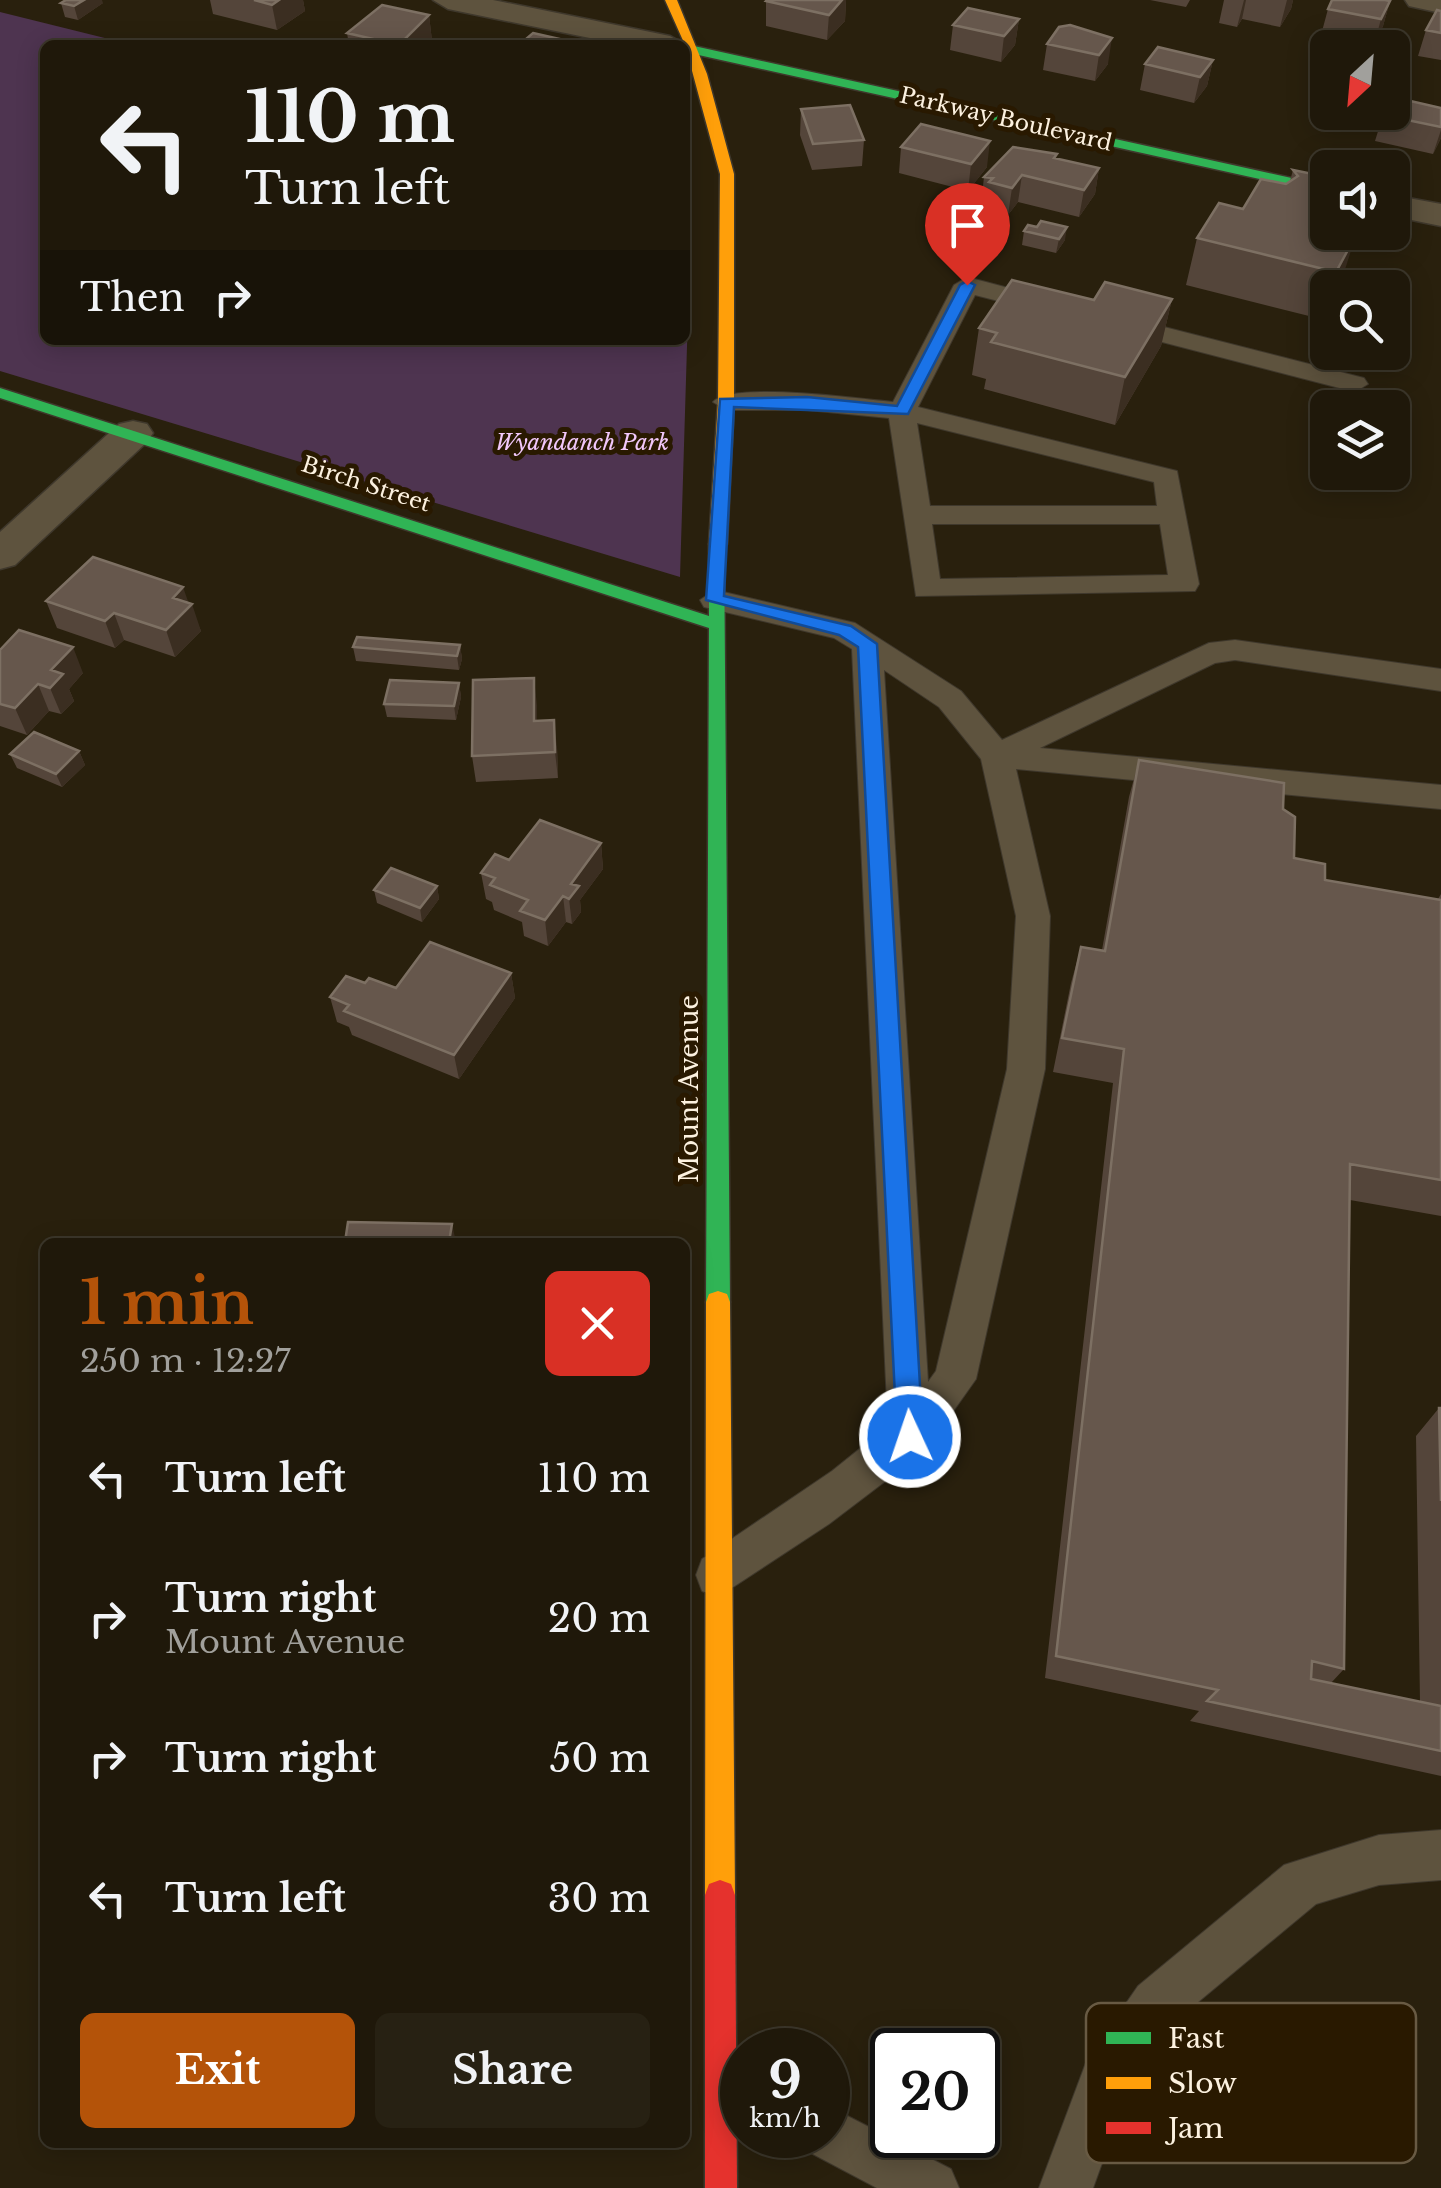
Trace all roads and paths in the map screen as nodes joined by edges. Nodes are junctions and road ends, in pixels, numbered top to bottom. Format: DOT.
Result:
graph roads {
  1 [pos="448,0"];
  2 [pos="672,0"];
  3 [pos="1420,0"];
  4 [pos="1441,4"];
  5 [pos="646,40"];
  6 [pos="680,40"];
  7 [pos="690,49"];
  8 [pos="690,60"];
  9 [pos="1310,186"];
  10 [pos="1410,209"];
  11 [pos="1441,216"];
  12 [pos="1355,384"];
  13 [pos="0,393"];
  14 [pos="726,402"];
  15 [pos="902,411"];
  16 [pos="132,433"];
  17 [pos="1172,514"];
  18 [pos="916,515"];
  19 [pos="0,555"];
  20 [pos="715,612"];
  21 [pos="868,644"];
  22 [pos="1441,680"];
  23 [pos="997,756"];
  24 [pos="1441,798"];
  25 [pos="910,1437"];
  26 [pos="718,1575"];
  27 [pos="1441,1855"];
  28 [pos="1157,2003"];
  29 [pos="730,2028"];
  30 [pos="1086,2134"];
  31 [pos="850,2145"];
  32 [pos="723,2158"];
  33 [pos="720,2188"];
  34 [pos="932,2188"];
  35 [pos="1066,2188"];
  1 -- 5 [label="street, Parkway Boulevard"];
  2 -- 6 [label="street, Mount Avenue"];
  3 -- 4 [label="street"];
  7 -- 9 [label="street, Parkway Boulevard"];
  8 -- 14 [label="street, Mount Avenue"];
  10 -- 11 [label="street"];
  12 -- 15 [label="lane"];
  13 -- 16 [label="street, Birch Street"];
  14 -- 15 [label="lane"];
  14 -- 20 [label="street, Mount Avenue"];
  15 -- 17 [label="lane"];
  15 -- 18 [label="lane"];
  16 -- 19 [label="street"];
  16 -- 20 [label="street, Birch Street"];
  17 -- 18 [label="lane"];
  17 -- 18 [label="lane"];
  20 -- 21 [label="lane"];
  20 -- 26 [label="street, Mount Avenue"];
  21 -- 23 [label="lane"];
  21 -- 25 [label="lane"];
  22 -- 23 [label="lane"];
  23 -- 24 [label="lane"];
  23 -- 25 [label="lane"];
  25 -- 26 [label="lane"];
  26 -- 29 [label="street, Mount Avenue"];
  27 -- 28 [label="lane"];
  30 -- 35 [label="lane"];
  31 -- 34 [label="lane"];
  32 -- 33 [label="street, Mount Avenue"];
}
